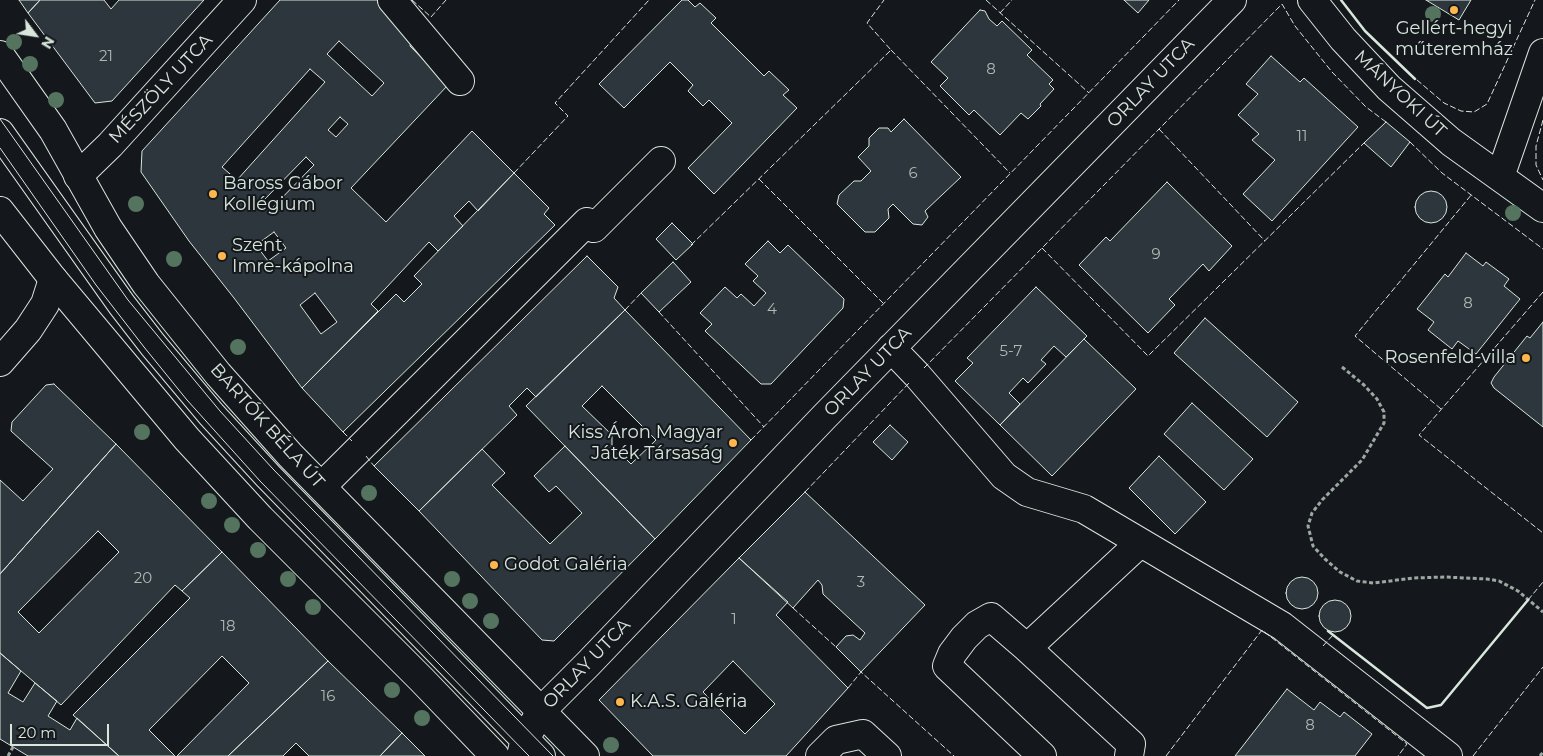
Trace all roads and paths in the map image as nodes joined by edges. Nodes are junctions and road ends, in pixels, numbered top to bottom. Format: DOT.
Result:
graph roads {
  1 [pos="242,0"];
  2 [pos="392,0"];
  3 [pos="1232,0"];
  4 [pos="1312,0"];
  5 [pos="1543,53"];
  6 [pos="0,55"];
  7 [pos="460,81"];
  8 [pos="0,133"];
  9 [pos="660,161"];
  10 [pos="78,176"];
  11 [pos="1500,177"];
  12 [pos="1543,208"];
  13 [pos="0,211"];
  14 [pos="53,279"];
  15 [pos="891,348"];
  16 [pos="0,362"];
  17 [pos="1342,367"];
  18 [pos="322,486"];
  19 [pos="1140,543"];
  20 [pos="1543,612"];
  21 [pos="1027,648"];
  22 [pos="541,711"];
  23 [pos="564,746"];
  24 [pos="13,747"];
  25 [pos="530,750"];
  26 [pos="1543,752"];
  27 [pos="8,756"];
  28 [pos="495,756"];
  29 [pos="585,756"];
  30 [pos="820,756"];
  31 [pos="887,756"];
  32 [pos="1042,756"];
  33 [pos="1129,756"];
  34 [pos="1448,756"];
  35 [pos="1540,756"];
  1 -- 10 [label="street, MÉSZÖLY UTCA"];
  2 -- 7 [label="street"];
  3 -- 15 [label="street, ORLAY UTCA"];
  4 -- 11 [label="street, MÁNYOKI ÚT"];
  5 -- 11 [label="street"];
  6 -- 10 [label="street, BARTÓK BÉLA ÚT"];
  8 -- 25 [label="street, BARTÓK BÉLA ÚT"];
  9 -- 18 [label="street"];
  10 -- 18 [label="street, BARTÓK BÉLA ÚT"];
  11 -- 12 [label="street, MÁNYOKI ÚT"];
  13 -- 14 [label="street"];
  14 -- 16 [label="street"];
  14 -- 28 [label="street"];
  15 -- 19 [label="street"];
  15 -- 22 [label="street, ORLAY UTCA"];
  17 -- 20 [label="path"];
  18 -- 22 [label="street, BARTÓK BÉLA ÚT"];
  19 -- 21 [label="street"];
  19 -- 34 [label="street"];
  21 -- 32 [label="street"];
  21 -- 33 [label="street"];
  22 -- 23 [label="street, BARTÓK BÉLA ÚT"];
  22 -- 25 [label="street, ORLAY UTCA"];
  23 -- 25 [label="street"];
  23 -- 29 [label="street, BARTÓK BÉLA ÚT"];
  24 -- 27 [label="path"];
  26 -- 35 [label="path"];
  30 -- 31 [label="street"];
}
